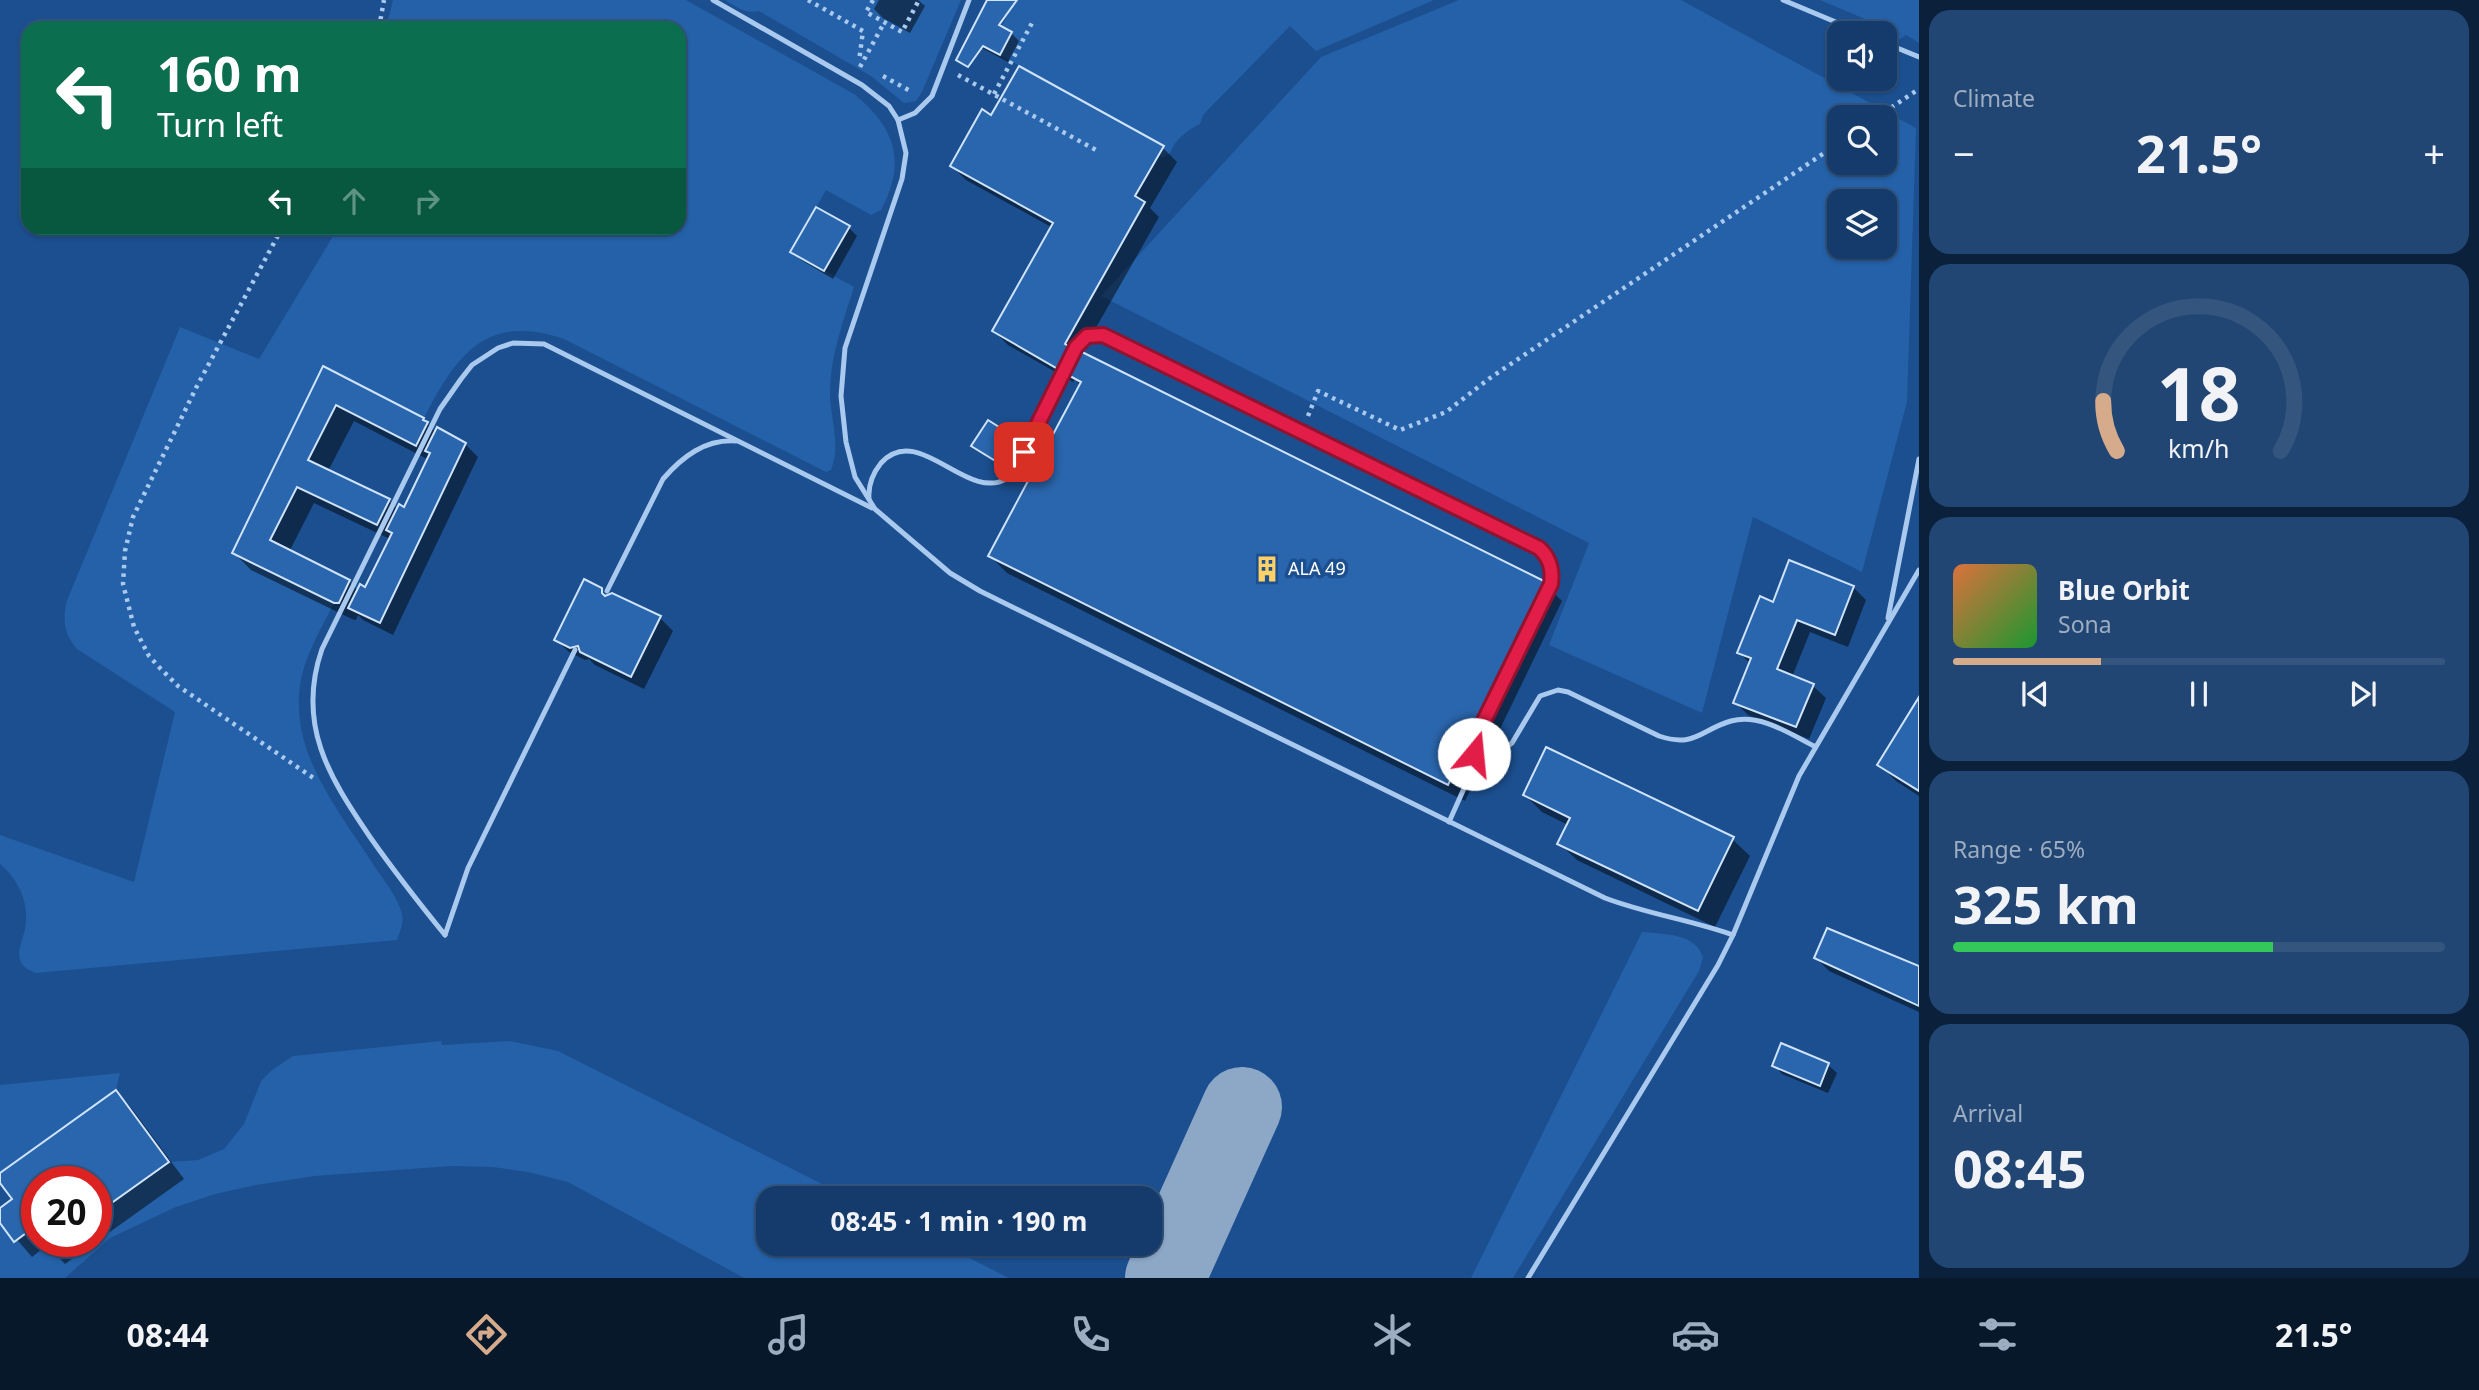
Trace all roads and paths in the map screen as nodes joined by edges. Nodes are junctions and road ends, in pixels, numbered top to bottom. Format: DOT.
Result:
graph roads {
  1 [pos="384,0"];
  2 [pos="713,0"];
  3 [pos="808,0"];
  4 [pos="873,0"];
  5 [pos="919,0"];
  6 [pos="969,0"];
  7 [pos="1783,0"];
  8 [pos="380,21"];
  9 [pos="1833,21"];
  10 [pos="884,23"];
  11 [pos="1032,23"];
  12 [pos="1897,48"];
  13 [pos="1919,57"];
  14 [pos="861,62"];
  15 [pos="943,66"];
  16 [pos="852,80"];
  17 [pos="915,89"];
  18 [pos="1919,89"];
  19 [pos="994,94"];
  20 [pos="1895,105"];
  21 [pos="898,120"];
  22 [pos="1096,150"];
  23 [pos="1827,150"];
  24 [pos="278,235"];
  25 [pos="1301,432"];
  26 [pos="739,441"];
  27 [pos="1919,458"];
  28 [pos="869,502"];
  29 [pos="875,509"];
  30 [pos="1919,570"];
  31 [pos="607,591"];
  32 [pos="1887,621"];
  33 [pos="575,650"];
  34 [pos="1814,746"];
  35 [pos="1470,775"];
  36 [pos="343,798"];
  37 [pos="1449,822"];
  38 [pos="1733,935"];
  39 [pos="1528,1278"];
  1 -- 8 [label="path"];
  2 -- 16 [label="lane"];
  3 -- 14 [label="path"];
  4 -- 10 [label="path"];
  5 -- 10 [label="path"];
  6 -- 15 [label="lane"];
  7 -- 9 [label="lane"];
  10 -- 14 [label="path"];
  11 -- 19 [label="path"];
  12 -- 13 [label="lane"];
  14 -- 16 [label="path"];
  14 -- 17 [label="path"];
  15 -- 19 [label="path"];
  15 -- 21 [label="lane"];
  16 -- 21 [label="lane"];
  18 -- 20 [label="path"];
  19 -- 22 [label="path"];
  21 -- 28 [label="lane"];
  23 -- 25 [label="path"];
  24 -- 36 [label="path"];
  25 -- 28 [label="lane"];
  25 -- 35 [label="lane"];
  26 -- 29 [label="lane"];
  26 -- 31 [label="lane"];
  26 -- 36 [label="lane"];
  27 -- 32 [label="lane"];
  28 -- 29 [label="lane"];
  29 -- 37 [label="lane"];
  30 -- 32 [label="lane"];
  32 -- 34 [label="lane"];
  33 -- 36 [label="lane"];
  34 -- 35 [label="lane"];
  34 -- 38 [label="lane"];
  35 -- 37 [label="lane"];
  37 -- 38 [label="lane"];
  38 -- 39 [label="lane"];
}
